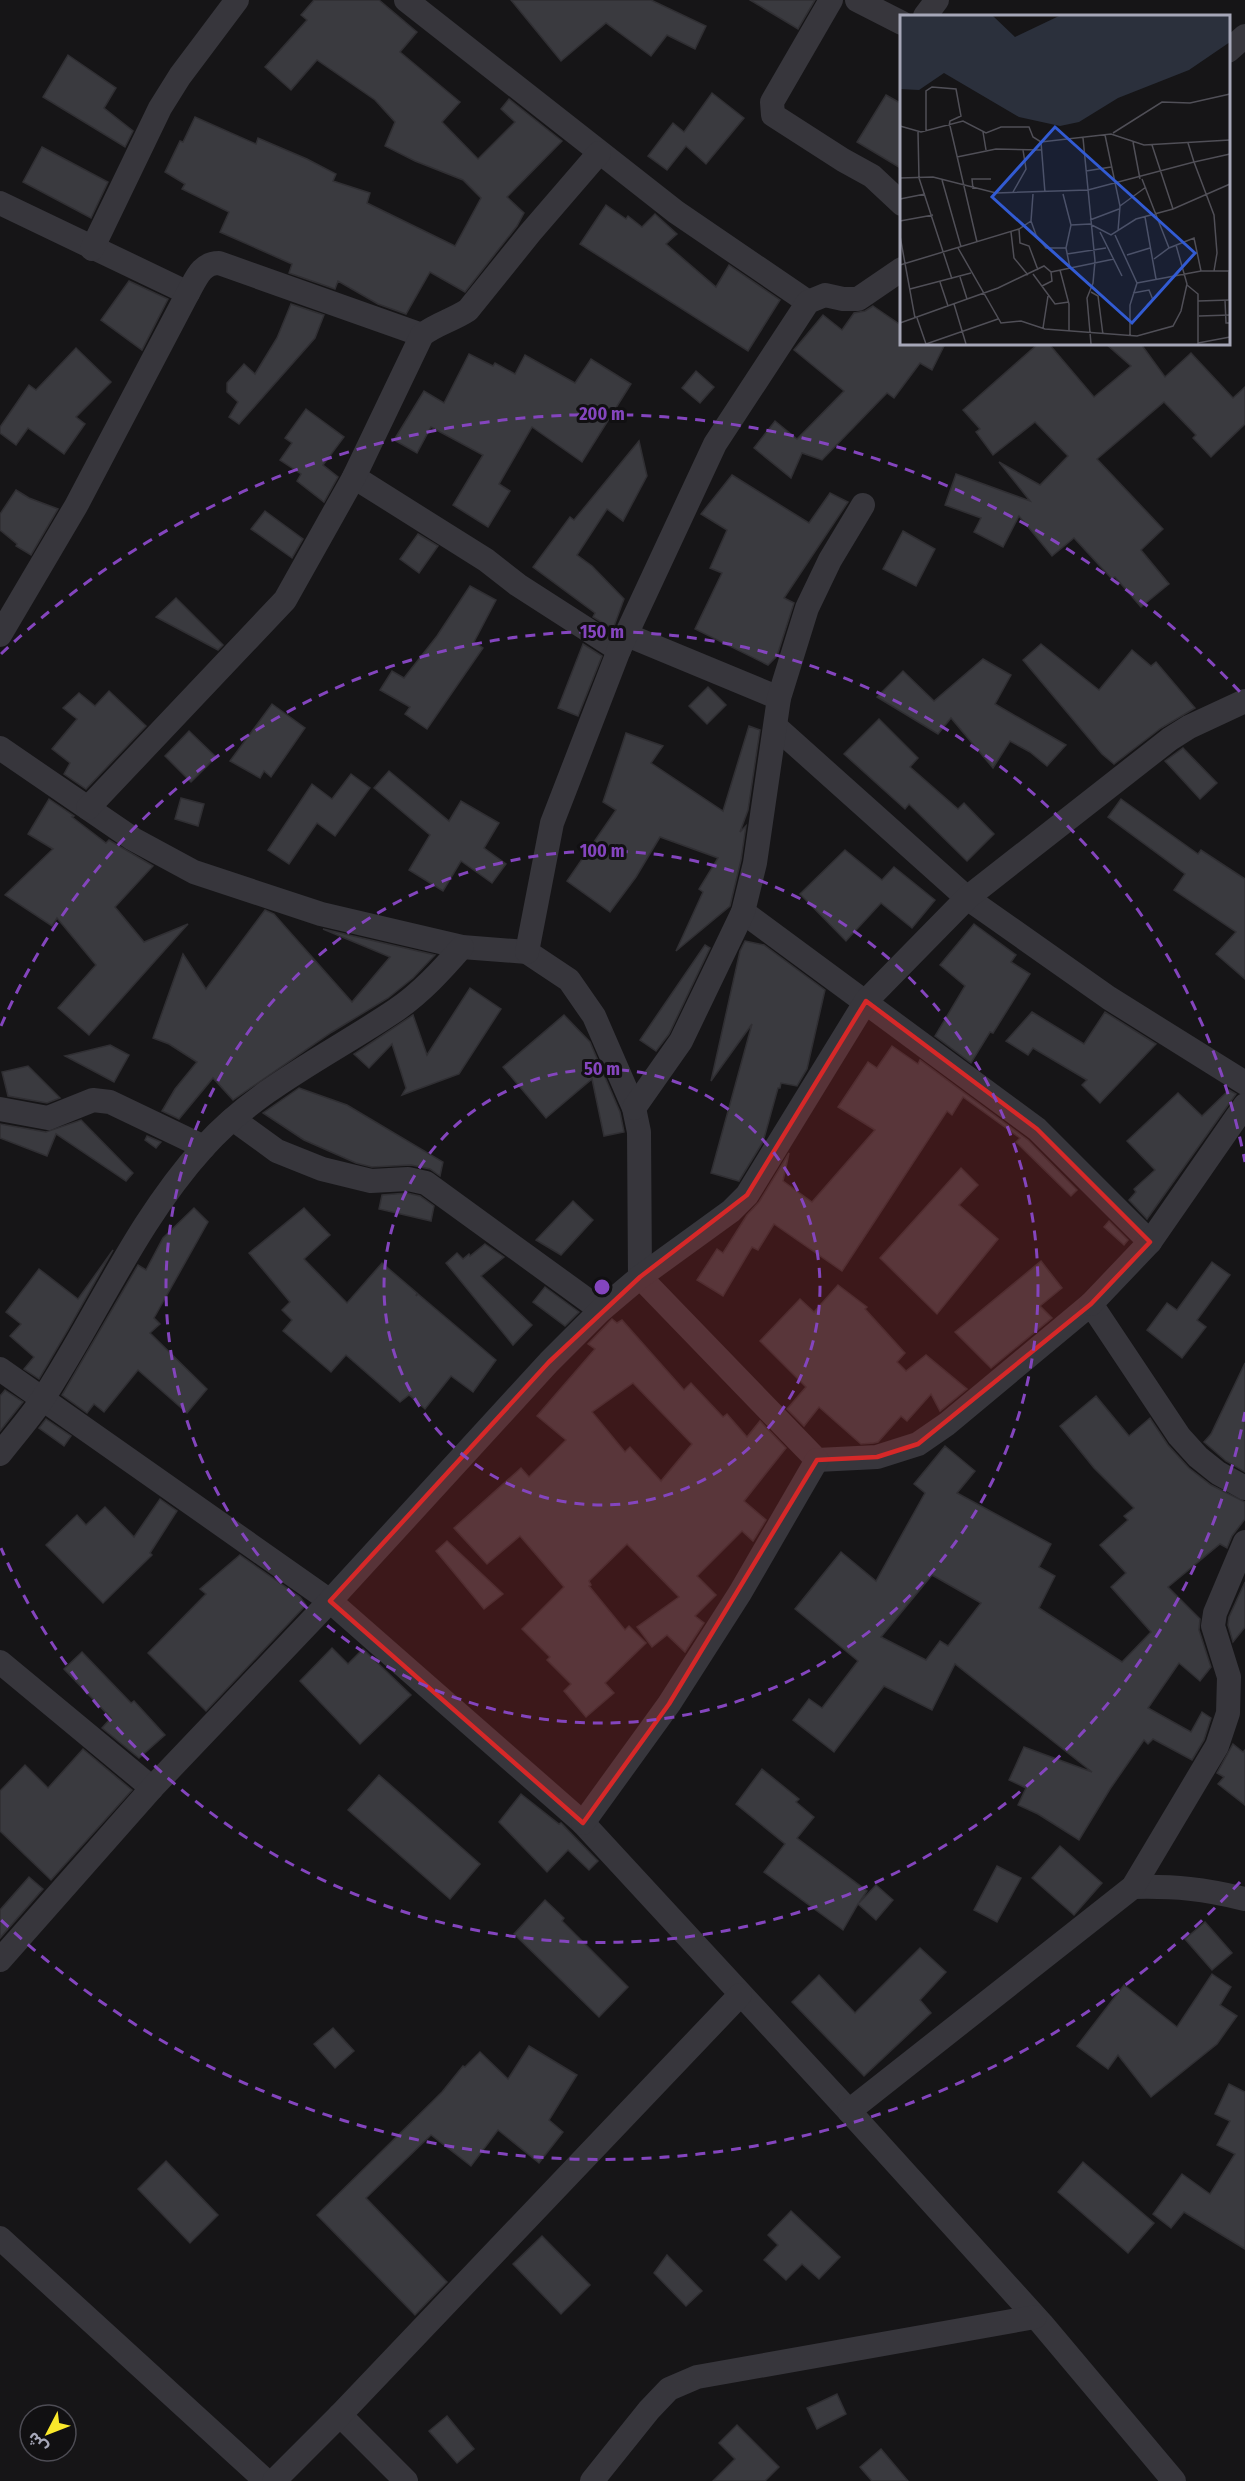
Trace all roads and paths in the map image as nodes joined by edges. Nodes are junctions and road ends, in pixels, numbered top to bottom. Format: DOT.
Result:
graph roads {
  1 [pos="237,0"];
  2 [pos="406,0"];
  3 [pos="831,0"];
  4 [pos="858,0"];
  5 [pos="937,0"];
  6 [pos="927,15"];
  7 [pos="900,21"];
  8 [pos="1245,36"];
  9 [pos="1230,49"];
  10 [pos="599,153"];
  11 [pos="900,202"];
  12 [pos="0,204"];
  13 [pos="92,249"];
  14 [pos="900,270"];
  15 [pos="188,293"];
  16 [pos="808,302"];
  17 [pos="422,334"];
  18 [pos="354,477"];
  19 [pos="863,505"];
  20 [pos="0,635"];
  21 [pos="623,642"];
  22 [pos="778,698"];
  23 [pos="1245,701"];
  24 [pos="776,727"];
  25 [pos="0,748"];
  26 [pos="88,808"];
  27 [pos="967,898"];
  28 [pos="743,912"];
  29 [pos="462,947"];
  30 [pos="527,952"];
  31 [pos="866,1001"];
  32 [pos="1245,1083"];
  33 [pos="1245,1105"];
  34 [pos="0,1108"];
  35 [pos="634,1108"];
  36 [pos="233,1119"];
  37 [pos="204,1147"];
  38 [pos="1150,1242"];
  39 [pos="640,1276"];
  40 [pos="1091,1304"];
  41 [pos="601,1310"];
  42 [pos="0,1369"];
  43 [pos="41,1401"];
  44 [pos="0,1454"];
  45 [pos="817,1460"];
  46 [pos="1245,1488"];
  47 [pos="1245,1542"];
  48 [pos="330,1601"];
  49 [pos="0,1662"];
  50 [pos="152,1788"];
  51 [pos="583,1823"];
  52 [pos="1133,1887"];
  53 [pos="1245,1899"];
  54 [pos="0,1960"];
  55 [pos="740,1995"];
  56 [pos="849,2110"];
  57 [pos="0,2238"];
  58 [pos="1035,2317"];
  59 [pos="340,2415"];
  60 [pos="266,2481"];
  61 [pos="274,2481"];
  62 [pos="406,2481"];
  63 [pos="592,2481"];
  64 [pos="1174,2481"];
  1 -- 13 [label="street"];
  2 -- 10 [label="street"];
  3 -- 11 [label="street"];
  4 -- 7 [label="street"];
  5 -- 6 [label="street"];
  8 -- 9 [label="street"];
  10 -- 16 [label="street"];
  10 -- 17 [label="street"];
  12 -- 13 [label="street"];
  13 -- 15 [label="street"];
  14 -- 16 [label="street"];
  15 -- 17 [label="street"];
  15 -- 20 [label="street"];
  16 -- 21 [label="street"];
  17 -- 18 [label="street"];
  18 -- 21 [label="street"];
  18 -- 26 [label="street"];
  19 -- 22 [label="street"];
  21 -- 22 [label="street"];
  21 -- 30 [label="street"];
  22 -- 24 [label="street"];
  23 -- 27 [label="street"];
  24 -- 27 [label="street"];
  24 -- 28 [label="street"];
  25 -- 26 [label="street"];
  26 -- 29 [label="street"];
  27 -- 31 [label="street"];
  27 -- 32 [label="street"];
  28 -- 31 [label="street"];
  28 -- 35 [label="street"];
  29 -- 30 [label="street"];
  29 -- 36 [label="street"];
  30 -- 35 [label="street"];
  31 -- 38 [label="street"];
  31 -- 39 [label="street"];
  33 -- 38 [label="street"];
  34 -- 37 [label="street"];
  35 -- 39 [label="street"];
  36 -- 37 [label="street"];
  36 -- 41 [label="street"];
  37 -- 43 [label="street"];
  38 -- 40 [label="street"];
  39 -- 41 [label="street"];
  39 -- 45 [label="street"];
  40 -- 45 [label="street"];
  40 -- 46 [label="street"];
  41 -- 48 [label="street"];
  42 -- 43 [label="street"];
  43 -- 44 [label="street"];
  43 -- 48 [label="street"];
  45 -- 51 [label="street"];
  47 -- 52 [label="street"];
  48 -- 50 [label="street"];
  48 -- 51 [label="street"];
  49 -- 50 [label="street"];
  50 -- 54 [label="street"];
  51 -- 55 [label="street"];
  52 -- 53 [label="street"];
  52 -- 56 [label="street"];
  55 -- 56 [label="street"];
  55 -- 59 [label="street"];
  56 -- 58 [label="street"];
  57 -- 60 [label="street"];
  58 -- 63 [label="street"];
  58 -- 64 [label="street"];
  59 -- 61 [label="street"];
  59 -- 62 [label="street"];
}
